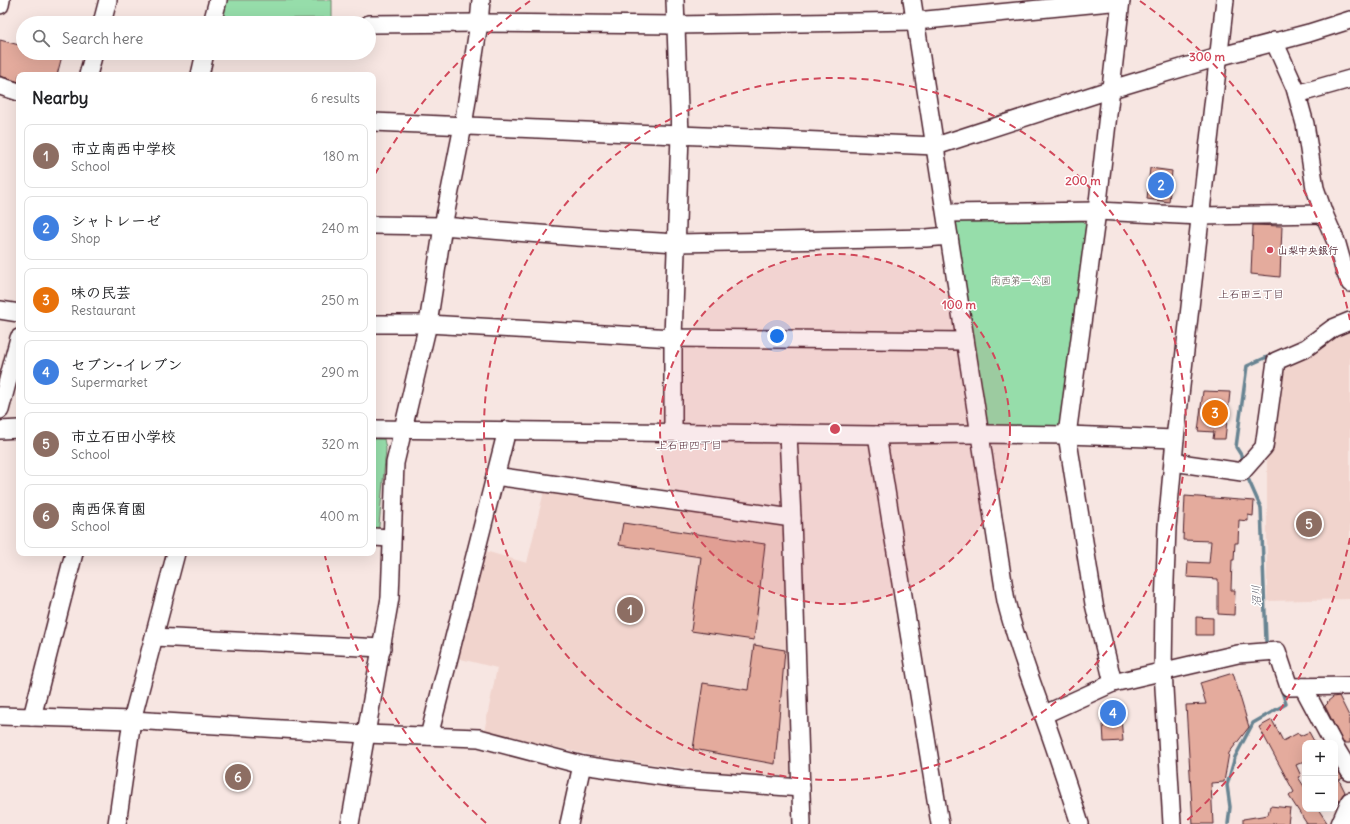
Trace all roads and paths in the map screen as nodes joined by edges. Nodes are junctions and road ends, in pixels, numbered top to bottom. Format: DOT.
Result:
graph roads {
  1 [pos="1,0"];
  2 [pos="108,0"];
  3 [pos="218,0"];
  4 [pos="481,0"];
  5 [pos="675,0"];
  6 [pos="912,0"];
  7 [pos="1121,0"];
  8 [pos="1225,0"];
  9 [pos="0,5"];
  10 [pos="104,16"];
  11 [pos="214,16"];
  12 [pos="1350,20"];
  13 [pos="916,21"];
  14 [pos="479,23"];
  15 [pos="376,24"];
  16 [pos="675,25"];
  17 [pos="1274,41"];
  18 [pos="1218,57"];
  19 [pos="92,60"];
  20 [pos="203,60"];
  21 [pos="89,72"];
  22 [pos="201,72"];
  23 [pos="1350,79"];
  24 [pos="0,86"];
  25 [pos="1112,89"];
  26 [pos="16,91"];
  27 [pos="1297,94"];
  28 [pos="376,122"];
  29 [pos="463,126"];
  30 [pos="680,135"];
  31 [pos="936,146"];
  32 [pos="1097,211"];
  33 [pos="946,214"];
  34 [pos="1324,214"];
  35 [pos="1200,216"];
  36 [pos="376,225"];
  37 [pos="443,226"];
  38 [pos="949,236"];
  39 [pos="677,243"];
  40 [pos="1350,284"];
  41 [pos="0,310"];
  42 [pos="16,313"];
  43 [pos="1350,321"];
  44 [pos="376,324"];
  45 [pos="428,324"];
  46 [pos="673,338"];
  47 [pos="965,341"];
  48 [pos="16,349"];
  49 [pos="0,410"];
  50 [pos="16,429"];
  51 [pos="376,429"];
  52 [pos="402,429"];
  53 [pos="0,430"];
  54 [pos="507,430"];
  55 [pos="673,432"];
  56 [pos="788,434"];
  57 [pos="979,434"];
  58 [pos="877,435"];
  59 [pos="1067,435"];
  60 [pos="1175,440"];
  61 [pos="1173,462"];
  62 [pos="495,476"];
  63 [pos="792,518"];
  64 [pos="376,537"];
  65 [pos="391,538"];
  66 [pos="73,556"];
  67 [pos="175,556"];
  68 [pos="154,637"];
  69 [pos="382,648"];
  70 [pos="1163,671"];
  71 [pos="1113,683"];
  72 [pos="1350,686"];
  73 [pos="1303,687"];
  74 [pos="1043,715"];
  75 [pos="0,716"];
  76 [pos="32,717"];
  77 [pos="132,720"];
  78 [pos="365,734"];
  79 [pos="429,736"];
  80 [pos="1331,740"];
  81 [pos="1338,752"];
  82 [pos="582,765"];
  83 [pos="1350,772"];
  84 [pos="801,788"];
  85 [pos="1350,801"];
  86 [pos="117,824"];
  87 [pos="350,824"];
  88 [pos="568,824"];
  89 [pos="802,824"];
  90 [pos="940,824"];
  91 [pos="1080,824"];
  92 [pos="1172,824"];
  93 [pos="1340,824"];
  1 -- 9 [label="street"];
  2 -- 10 [label="street"];
  3 -- 11 [label="street"];
  4 -- 14 [label="street"];
  5 -- 16 [label="street"];
  6 -- 13 [label="street"];
  7 -- 13 [label="street"];
  7 -- 25 [label="street"];
  8 -- 18 [label="street"];
  12 -- 17 [label="street"];
  13 -- 16 [label="street"];
  13 -- 31 [label="street"];
  14 -- 15 [label="street"];
  14 -- 16 [label="street"];
  14 -- 29 [label="street"];
  16 -- 30 [label="street"];
  17 -- 18 [label="street"];
  17 -- 27 [label="street"];
  18 -- 25 [label="street"];
  18 -- 35 [label="street"];
  19 -- 21 [label="street"];
  20 -- 22 [label="street"];
  23 -- 27 [label="street"];
  24 -- 26 [label="street"];
  25 -- 31 [label="street"];
  25 -- 32 [label="street"];
  27 -- 34 [label="street"];
  28 -- 29 [label="street"];
  29 -- 30 [label="street"];
  29 -- 37 [label="street"];
  30 -- 31 [label="street"];
  30 -- 39 [label="street"];
  31 -- 33 [label="street"];
  32 -- 33 [label="street"];
  32 -- 35 [label="street"];
  32 -- 59 [label="street"];
  33 -- 38 [label="street"];
  34 -- 35 [label="street"];
  34 -- 40 [label="street"];
  35 -- 60 [label="street"];
  36 -- 37 [label="street"];
  37 -- 39 [label="street"];
  37 -- 45 [label="street"];
  38 -- 39 [label="street"];
  38 -- 47 [label="street"];
  39 -- 46 [label="street"];
  41 -- 42 [label="street"];
  43 -- 61 [label="street"];
  44 -- 45 [label="street"];
  45 -- 46 [label="street"];
  45 -- 52 [label="street"];
  46 -- 47 [label="street"];
  46 -- 55 [label="street"];
  47 -- 57 [label="street"];
  48 -- 49 [label="street"];
  50 -- 53 [label="street"];
  51 -- 52 [label="street"];
  52 -- 54 [label="street"];
  52 -- 65 [label="street"];
  54 -- 55 [label="street"];
  54 -- 62 [label="street"];
  55 -- 56 [label="street"];
  56 -- 58 [label="street"];
  56 -- 63 [label="street"];
  57 -- 58 [label="street"];
  57 -- 59 [label="street"];
  57 -- 74 [label="street"];
  58 -- 90 [label="street"];
  59 -- 60 [label="street"];
  59 -- 71 [label="street"];
  60 -- 61 [label="street"];
  61 -- 70 [label="street"];
  62 -- 63 [label="street"];
  62 -- 79 [label="street"];
  63 -- 84 [label="street"];
  64 -- 65 [label="street"];
  65 -- 69 [label="street"];
  66 -- 76 [label="street"];
  67 -- 68 [label="street"];
  68 -- 69 [label="street"];
  68 -- 77 [label="street"];
  69 -- 78 [label="street"];
  70 -- 71 [label="street"];
  70 -- 73 [label="street"];
  70 -- 92 [label="street"];
  71 -- 74 [label="street"];
  72 -- 73 [label="street"];
  73 -- 80 [label="street"];
  74 -- 91 [label="street"];
  75 -- 76 [label="street"];
  76 -- 77 [label="street"];
  77 -- 78 [label="street"];
  77 -- 86 [label="street"];
  78 -- 79 [label="street"];
  78 -- 87 [label="street"];
  79 -- 82 [label="street"];
  81 -- 83 [label="street"];
  82 -- 84 [label="street"];
  82 -- 88 [label="street"];
  84 -- 89 [label="street"];
  85 -- 93 [label="street"];
}
